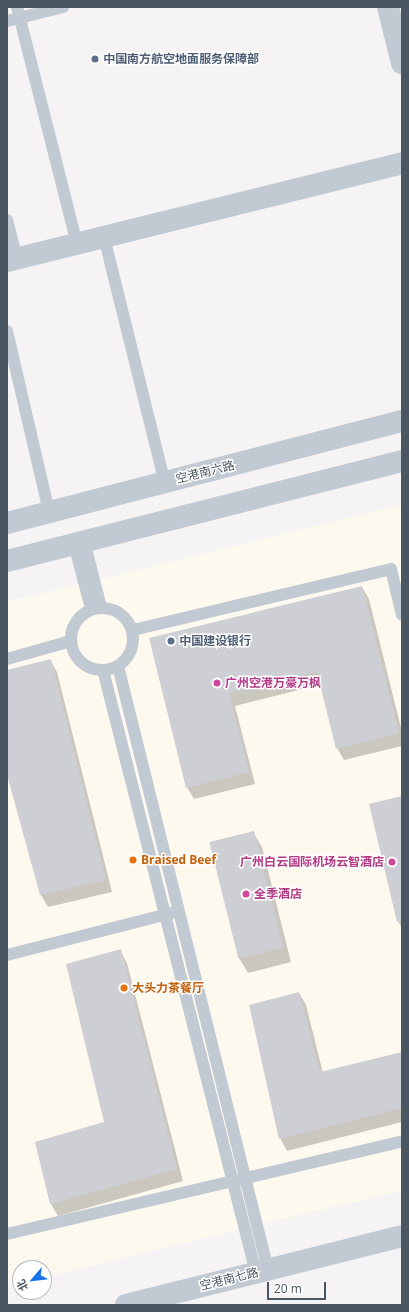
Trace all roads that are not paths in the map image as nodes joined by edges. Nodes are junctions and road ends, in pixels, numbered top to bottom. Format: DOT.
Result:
graph roads {
  1 [pos="63,7"];
  2 [pos="388,7"];
  3 [pos="19,12"];
  4 [pos="7,21"];
  5 [pos="402,63"];
  6 [pos="402,163"];
  7 [pos="7,220"];
  8 [pos="104,237"];
  9 [pos="77,244"];
  10 [pos="12,260"];
  11 [pos="7,331"];
  12 [pos="402,421"];
  13 [pos="402,460"];
  14 [pos="165,483"];
  15 [pos="49,512"];
  16 [pos="7,523"];
  17 [pos="79,542"];
  18 [pos="7,561"];
  19 [pos="96,608"];
  20 [pos="402,615"];
  21 [pos="132,630"];
  22 [pos="71,642"];
  23 [pos="7,659"];
  24 [pos="118,666"];
  25 [pos="103,670"];
  26 [pos="179,912"];
  27 [pos="165,915"];
  28 [pos="7,955"];
  29 [pos="402,1141"];
  30 [pos="245,1178"];
  31 [pos="232,1181"];
  32 [pos="7,1234"];
  33 [pos="402,1236"];
  34 [pos="262,1271"];
  35 [pos="126,1305"];
  1 -- 3 [label="lane"];
  2 -- 5 [label="street"];
  3 -- 4 [label="lane"];
  3 -- 9 [label="lane"];
  6 -- 8 [label="street"];
  7 -- 10 [label="lane"];
  8 -- 9 [label="street"];
  8 -- 14 [label="lane"];
  9 -- 10 [label="street"];
  11 -- 15 [label="lane"];
  12 -- 14 [label="street, 空港南六路"];
  13 -- 17 [label="street"];
  14 -- 15 [label="street, 空港南六路"];
  15 -- 16 [label="street, 空港南六路"];
  17 -- 18 [label="street"];
  17 -- 19 [label="lane"];
  19 -- 21 [label="lane"];
  19 -- 22 [label="lane"];
  20 -- 21 [label="lane"];
  21 -- 24 [label="lane"];
  22 -- 23 [label="lane"];
  22 -- 25 [label="lane"];
  24 -- 25 [label="lane"];
  24 -- 26 [label="lane"];
  25 -- 27 [label="lane"];
  26 -- 27 [label="lane"];
  26 -- 30 [label="lane"];
  27 -- 28 [label="lane"];
  27 -- 31 [label="lane"];
  29 -- 30 [label="lane"];
  30 -- 31 [label="lane"];
  30 -- 34 [label="lane"];
  31 -- 32 [label="lane"];
  31 -- 34 [label="lane"];
  33 -- 34 [label="street, 空港南七路"];
  34 -- 35 [label="street, 空港南七路"];
}
